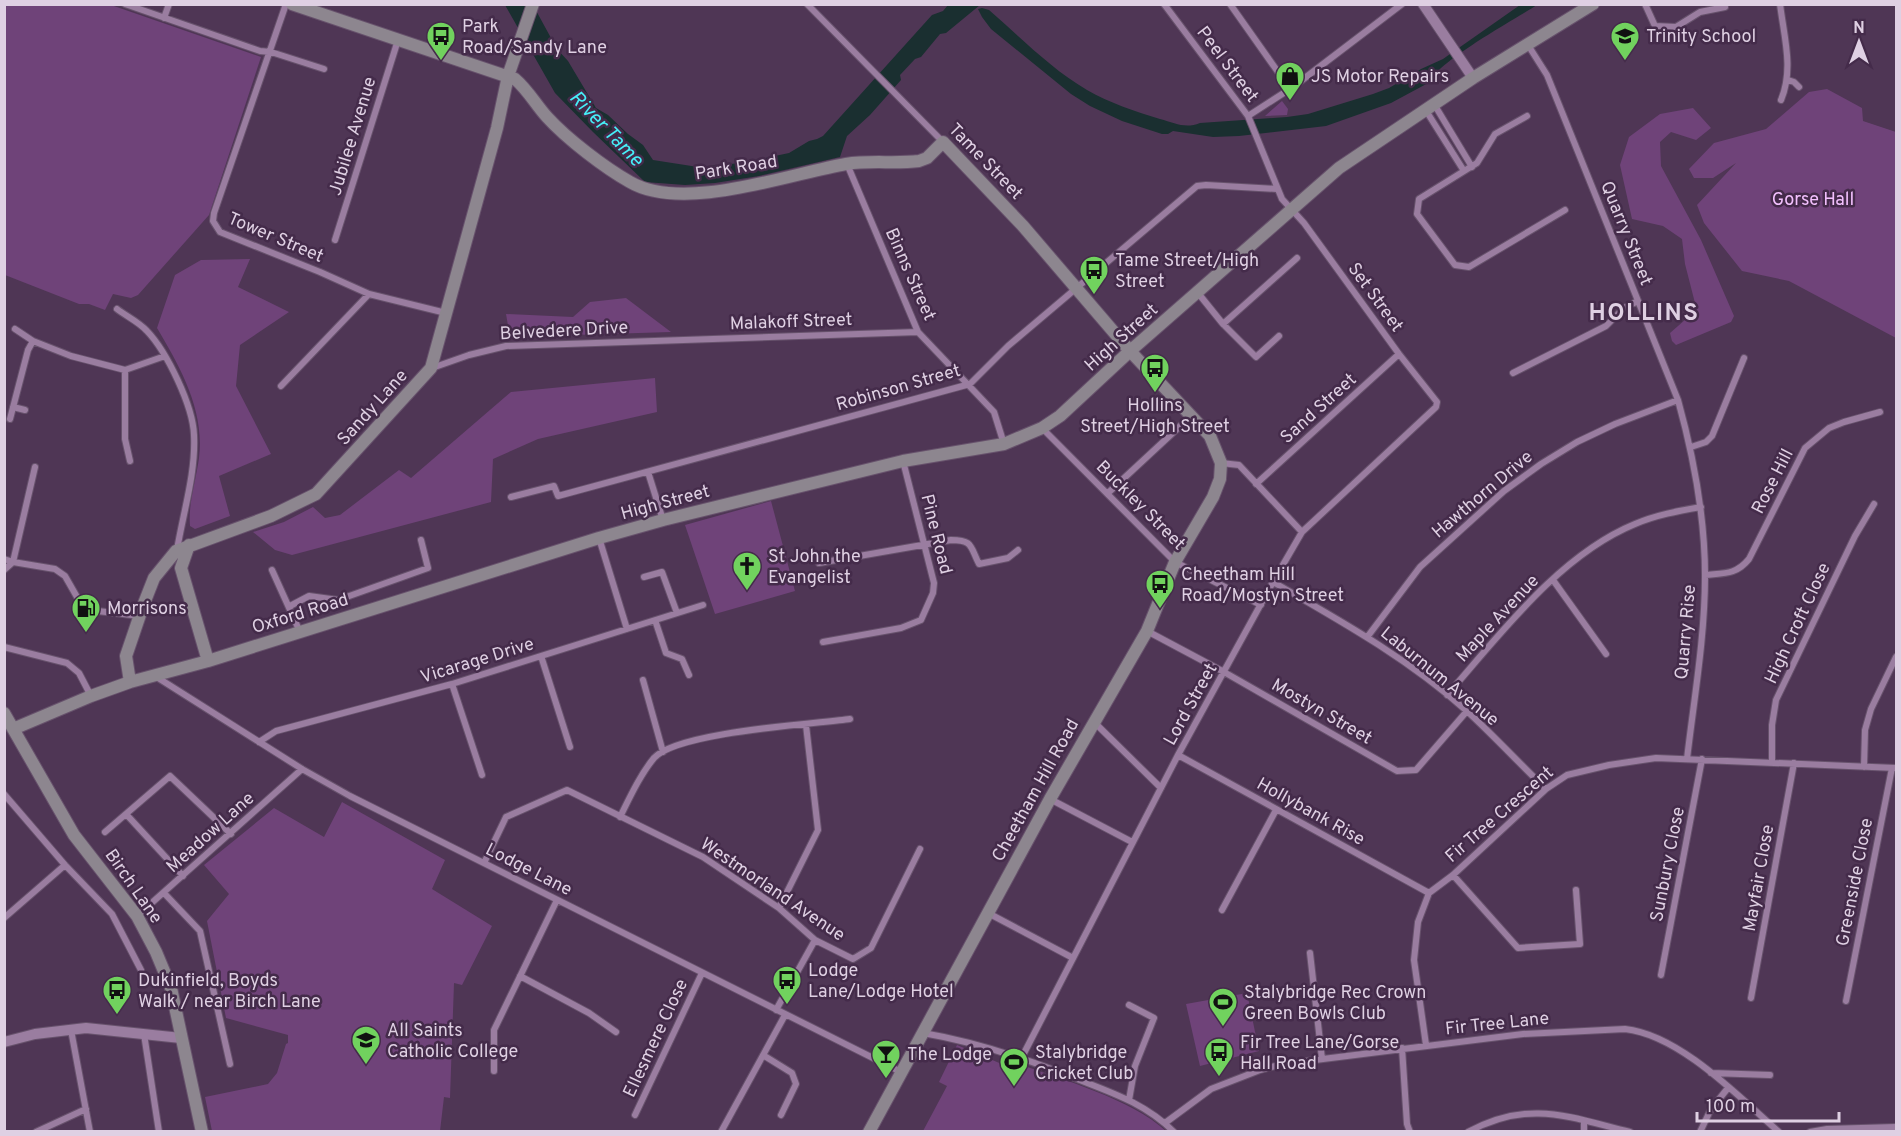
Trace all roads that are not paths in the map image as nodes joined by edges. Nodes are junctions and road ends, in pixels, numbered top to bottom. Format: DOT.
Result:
graph roads {
  1 [pos="125,4"];
  2 [pos="169,4"];
  3 [pos="286,4"];
  4 [pos="292,4"];
  5 [pos="533,4"];
  6 [pos="807,4"];
  7 [pos="1164,4"];
  8 [pos="1230,4"];
  9 [pos="1402,4"];
  10 [pos="1423,4"];
  11 [pos="1593,4"];
  12 [pos="1645,4"];
  13 [pos="1780,4"];
  14 [pos="1725,7"];
  15 [pos="164,18"];
  16 [pos="398,40"];
  17 [pos="1528,45"];
  18 [pos="271,52"];
  19 [pos="324,69"];
  20 [pos="508,76"];
  21 [pos="1473,78"];
  22 [pos="1788,80"];
  23 [pos="1799,87"];
  24 [pos="1290,89"];
  25 [pos="1781,100"];
  26 [pos="1429,107"];
  27 [pos="1248,116"];
  28 [pos="1527,116"];
  29 [pos="943,142"];
  30 [pos="847,164"];
  31 [pos="1472,167"];
  32 [pos="1464,171"];
  33 [pos="1277,189"];
  34 [pos="1291,209"];
  35 [pos="1565,210"];
  36 [pos="335,240"];
  37 [pos="1297,258"];
  38 [pos="1077,288"];
  39 [pos="1198,293"];
  40 [pos="369,294"];
  41 [pos="1638,301"];
  42 [pos="117,309"];
  43 [pos="446,314"];
  44 [pos="1223,324"];
  45 [pos="15,329"];
  46 [pos="918,332"];
  47 [pos="1279,336"];
  48 [pos="666,340"];
  49 [pos="33,341"];
  50 [pos="1130,351"];
  51 [pos="1399,354"];
  52 [pos="165,356"];
  53 [pos="1744,358"];
  54 [pos="431,368"];
  55 [pos="125,370"];
  56 [pos="1513,373"];
  57 [pos="970,384"];
  58 [pos="281,386"];
  59 [pos="1678,400"];
  60 [pos="1437,402"];
  61 [pos="13,407"];
  62 [pos="25,410"];
  63 [pos="1880,412"];
  64 [pos="1191,416"];
  65 [pos="10,419"];
  66 [pos="1042,428"];
  67 [pos="1004,444"];
  68 [pos="1691,447"];
  69 [pos="130,461"];
  70 [pos="903,461"];
  71 [pos="1221,463"];
  72 [pos="34,467"];
  73 [pos="648,472"];
  74 [pos="1256,484"];
  75 [pos="1108,493"];
  76 [pos="511,497"];
  77 [pos="1874,504"];
  78 [pos="1701,507"];
  79 [pos="663,520"];
  80 [pos="1302,532"];
  81 [pos="599,538"];
  82 [pos="421,540"];
  83 [pos="925,544"];
  84 [pos="189,545"];
  85 [pos="1018,550"];
  86 [pos="176,551"];
  87 [pos="4,559"];
  88 [pos="13,562"];
  89 [pos="1175,562"];
  90 [pos="819,563"];
  91 [pos="4,570"];
  92 [pos="272,570"];
  93 [pos="1705,575"];
  94 [pos="644,577"];
  95 [pos="154,578"];
  96 [pos="1553,580"];
  97 [pos="1273,582"];
  98 [pos="186,587"];
  99 [pos="703,605"];
  100 [pos="1261,605"];
  101 [pos="290,606"];
  102 [pos="676,613"];
  103 [pos="140,616"];
  104 [pos="655,620"];
  105 [pos="627,629"];
  106 [pos="1147,631"];
  107 [pos="300,632"];
  108 [pos="1368,636"];
  109 [pos="823,642"];
  110 [pos="4,646"];
  111 [pos="1606,654"];
  112 [pos="541,656"];
  113 [pos="1896,657"];
  114 [pos="208,661"];
  115 [pos="1224,672"];
  116 [pos="154,675"];
  117 [pos="689,675"];
  118 [pos="643,680"];
  119 [pos="130,682"];
  120 [pos="452,684"];
  121 [pos="1447,695"];
  122 [pos="91,696"];
  123 [pos="1467,711"];
  124 [pos="4,713"];
  125 [pos="850,719"];
  126 [pos="1094,722"];
  127 [pos="806,725"];
  128 [pos="9,731"];
  129 [pos="259,742"];
  130 [pos="570,747"];
  131 [pos="663,752"];
  132 [pos="1178,755"];
  133 [pos="1687,759"];
  134 [pos="1702,759"];
  135 [pos="1772,763"];
  136 [pos="1794,764"];
  137 [pos="1864,767"];
  138 [pos="1894,768"];
  139 [pos="302,769"];
  140 [pos="482,775"];
  141 [pos="1161,788"];
  142 [pos="1546,789"];
  143 [pos="4,794"];
  144 [pos="1050,799"];
  145 [pos="1276,810"];
  146 [pos="126,814"];
  147 [pos="620,817"];
  148 [pos="105,832"];
  149 [pos="231,834"];
  150 [pos="1132,842"];
  151 [pos="920,849"];
  152 [pos="484,863"];
  153 [pos="65,865"];
  154 [pos="1453,875"];
  155 [pos="183,876"];
  156 [pos="1576,890"];
  157 [pos="164,893"];
  158 [pos="1429,893"];
  159 [pos="557,900"];
  160 [pos="779,908"];
  161 [pos="1222,910"];
  162 [pos="988,913"];
  163 [pos="137,916"];
  164 [pos="4,918"];
  165 [pos="815,940"];
  166 [pos="1310,953"];
  167 [pos="1073,958"];
  168 [pos="141,970"];
  169 [pos="702,973"];
  170 [pos="1660,975"];
  171 [pos="520,976"];
  172 [pos="1751,998"];
  173 [pos="1846,1001"];
  174 [pos="1129,1005"];
  175 [pos="776,1010"];
  176 [pos="785,1015"];
  177 [pos="70,1030"];
  178 [pos="616,1032"];
  179 [pos="922,1032"];
  180 [pos="144,1034"];
  181 [pos="182,1038"];
  182 [pos="4,1042"];
  183 [pos="1426,1046"];
  184 [pos="1402,1048"];
  185 [pos="763,1055"];
  186 [pos="1021,1059"];
  187 [pos="1322,1059"];
  188 [pos="230,1064"];
  189 [pos="494,1071"];
  190 [pos="901,1072"];
  191 [pos="1710,1073"];
  192 [pos="1770,1075"];
  193 [pos="1728,1088"];
  194 [pos="1129,1100"];
  195 [pos="86,1109"];
  196 [pos="635,1115"];
  197 [pos="781,1115"];
  198 [pos="1584,1121"];
  199 [pos="1165,1123"];
  200 [pos="1896,1127"];
  201 [pos="36,1131"];
  202 [pos="90,1131"];
  203 [pos="159,1131"];
  204 [pos="202,1131"];
  205 [pos="721,1131"];
  206 [pos="869,1131"];
  207 [pos="1174,1131"];
  208 [pos="1410,1131"];
  209 [pos="1468,1131"];
  210 [pos="1584,1131"];
  211 [pos="1630,1131"];
  212 [pos="1700,1131"];
  213 [pos="1779,1131"];
  214 [pos="1810,1131"];
  1 -- 15 [label="street"];
  2 -- 15 [label="street"];
  3 -- 18 [label="street, Tower Street"];
  4 -- 16 [label="main road, Park Road"];
  5 -- 20 [label="main road, Sandy Lane"];
  6 -- 29 [label="street, Tame Street"];
  7 -- 27 [label="street, Peel Street"];
  8 -- 24 [label="street"];
  9 -- 24 [label="street"];
  10 -- 21 [label="street"];
  11 -- 17 [label="main road, High Street"];
  12 -- 14 [label="street"];
  13 -- 22 [label="street"];
  15 -- 18 [label="street"];
  16 -- 20 [label="main road, Park Road"];
  16 -- 36 [label="street, Jubilee Avenue"];
  17 -- 21 [label="main road, High Street"];
  17 -- 41 [label="street, Quarry Street"];
  18 -- 19 [label="street"];
  18 -- 40 [label="street, Tower Street"];
  20 -- 30 [label="main road, Park Road"];
  20 -- 43 [label="main road, Sandy Lane"];
  21 -- 26 [label="main road, High Street"];
  22 -- 23 [label="street"];
  22 -- 25 [label="street"];
  24 -- 27 [label="street"];
  26 -- 31 [label="street"];
  26 -- 32 [label="street"];
  26 -- 34 [label="main road, High Street"];
  27 -- 33 [label="street, Peel Street"];
  28 -- 31 [label="street"];
  29 -- 30 [label="main road, Park Road"];
  29 -- 38 [label="main road, Tame Street"];
  30 -- 46 [label="street, Binns Street"];
  31 -- 32 [label="street"];
  32 -- 35 [label="street"];
  33 -- 34 [label="street, Peel Street"];
  33 -- 38 [label="street, Robinson Street"];
  34 -- 39 [label="main road, High Street"];
  34 -- 51 [label="street, Set Street"];
  37 -- 44 [label="street"];
  38 -- 50 [label="main road, Tame Street"];
  38 -- 57 [label="street, Robinson Street"];
  39 -- 44 [label="street"];
  39 -- 50 [label="main road, High Street"];
  40 -- 43 [label="street, Tower Street"];
  40 -- 58 [label="street"];
  41 -- 56 [label="street"];
  41 -- 59 [label="street, Quarry Street"];
  42 -- 52 [label="street"];
  43 -- 54 [label="main road, Sandy Lane"];
  44 -- 47 [label="street"];
  45 -- 49 [label="street"];
  46 -- 48 [label="street, Malakoff Street"];
  46 -- 57 [label="street, Binns Street"];
  48 -- 54 [label="street, Belvedere Drive"];
  49 -- 55 [label="street"];
  49 -- 61 [label="street"];
  50 -- 64 [label="main road, Tame Street"];
  50 -- 66 [label="main road, High Street"];
  51 -- 60 [label="street, Set Street"];
  51 -- 74 [label="street, Sand Street"];
  52 -- 55 [label="street"];
  52 -- 86 [label="street"];
  53 -- 68 [label="street"];
  54 -- 84 [label="main road, Sandy Lane"];
  55 -- 69 [label="street"];
  57 -- 67 [label="street, Binns Street"];
  57 -- 73 [label="street, Robinson Street"];
  59 -- 68 [label="street, Quarry Street"];
  59 -- 108 [label="street, Hawthorn Drive"];
  60 -- 80 [label="street, Lord Street"];
  61 -- 62 [label="street"];
  61 -- 65 [label="street"];
  63 -- 93 [label="street, Rose Hill"];
  64 -- 71 [label="main road, Tame Street"];
  64 -- 75 [label="street"];
  66 -- 67 [label="main road, High Street"];
  66 -- 75 [label="street, Buckley Street"];
  67 -- 70 [label="main road, High Street"];
  68 -- 78 [label="street, Quarry Street"];
  70 -- 79 [label="main road, High Street"];
  70 -- 83 [label="street, Pine Road"];
  71 -- 74 [label="street"];
  71 -- 89 [label="main road, Cheetham Hill Road"];
  72 -- 88 [label="street"];
  73 -- 76 [label="street, Robinson Street"];
  73 -- 79 [label="street"];
  74 -- 80 [label="street"];
  75 -- 89 [label="street, Buckley Street"];
  77 -- 135 [label="street, High Croft Close"];
  78 -- 93 [label="street, Quarry Rise"];
  78 -- 96 [label="street, Maple Avenue"];
  79 -- 81 [label="main road, High Street"];
  80 -- 97 [label="street, Lord Street"];
  81 -- 105 [label="street"];
  81 -- 107 [label="main road, Oxford Road"];
  82 -- 101 [label="street"];
  83 -- 85 [label="street"];
  83 -- 90 [label="street"];
  83 -- 109 [label="street, Pine Road"];
  84 -- 86 [label="main road, Sandy Lane"];
  84 -- 98 [label="main road"];
  86 -- 95 [label="main road, Sandy Lane"];
  87 -- 88 [label="street"];
  88 -- 91 [label="street"];
  88 -- 103 [label="street"];
  89 -- 100 [label="street, Buckley Street"];
  89 -- 106 [label="main road, Cheetham Hill Road"];
  92 -- 101 [label="street"];
  93 -- 133 [label="street, Quarry Rise"];
  94 -- 102 [label="street"];
  95 -- 98 [label="main road"];
  95 -- 103 [label="main road, Sandy Lane"];
  96 -- 111 [label="street"];
  96 -- 121 [label="street, Maple Avenue"];
  97 -- 100 [label="street, Lord Street"];
  97 -- 108 [label="street, Laburnum Avenue"];
  98 -- 114 [label="main road"];
  99 -- 102 [label="street, Vicarage Drive"];
  100 -- 115 [label="street, Lord Street"];
  101 -- 107 [label="street"];
  102 -- 104 [label="street, Vicarage Drive"];
  103 -- 119 [label="main road, Sandy Lane"];
  104 -- 105 [label="street, Vicarage Drive"];
  104 -- 117 [label="street"];
  105 -- 112 [label="street, Vicarage Drive"];
  106 -- 115 [label="street, Mostyn Street"];
  106 -- 126 [label="main road, Cheetham Hill Road"];
  107 -- 114 [label="main road, Oxford Road"];
  108 -- 121 [label="street, Laburnum Avenue"];
  110 -- 122 [label="street"];
  112 -- 120 [label="street, Vicarage Drive"];
  112 -- 130 [label="street"];
  113 -- 137 [label="street"];
  114 -- 116 [label="main road, Oxford Road"];
  115 -- 123 [label="street, Mostyn Street"];
  115 -- 132 [label="street, Lord Street"];
  116 -- 119 [label="main road, Oxford Road"];
  116 -- 129 [label="street, Lodge Lane"];
  118 -- 131 [label="street"];
  119 -- 122 [label="main road, Oxford Road"];
  120 -- 129 [label="street, Vicarage Drive"];
  120 -- 140 [label="street"];
  121 -- 123 [label="street, Laburnum Avenue"];
  122 -- 128 [label="main road, Oxford Road"];
  123 -- 142 [label="street, Laburnum Avenue"];
  124 -- 128 [label="main road, Birch Lane"];
  125 -- 127 [label="street"];
  126 -- 141 [label="street"];
  126 -- 144 [label="main road, Cheetham Hill Road"];
  127 -- 131 [label="street"];
  127 -- 160 [label="street"];
  128 -- 163 [label="main road, Birch Lane"];
  129 -- 139 [label="street, Lodge Lane"];
  131 -- 147 [label="street"];
  132 -- 141 [label="street, Lord Street"];
  132 -- 145 [label="street, Hollybank Rise"];
  133 -- 134 [label="street, Fir Tree Crescent"];
  133 -- 142 [label="street, Fir Tree Crescent"];
  134 -- 135 [label="street, Fir Tree Crescent"];
  134 -- 170 [label="street, Sunbury Close"];
  135 -- 136 [label="street, Fir Tree Crescent"];
  136 -- 137 [label="street, Fir Tree Crescent"];
  136 -- 172 [label="street, Mayfair Close"];
  137 -- 138 [label="street, Fir Tree Crescent"];
  138 -- 173 [label="street, Greenside Close"];
  139 -- 149 [label="street, Meadow Lane"];
  139 -- 152 [label="street, Lodge Lane"];
  141 -- 150 [label="street, Lord Street"];
  142 -- 154 [label="street, Fir Tree Crescent"];
  143 -- 153 [label="street, Birch Lane"];
  144 -- 150 [label="street"];
  144 -- 162 [label="main road, Cheetham Hill Road"];
  145 -- 158 [label="street, Hollybank Rise"];
  145 -- 161 [label="street"];
  146 -- 148 [label="street"];
  146 -- 149 [label="street"];
  146 -- 155 [label="street"];
  147 -- 152 [label="street, Westmorland Avenue"];
  147 -- 160 [label="street, Westmorland Avenue"];
  149 -- 155 [label="street, Meadow Lane"];
  150 -- 167 [label="street, Lord Street"];
  151 -- 165 [label="street, Westmorland Avenue"];
  152 -- 159 [label="street, Lodge Lane"];
  153 -- 164 [label="street"];
  153 -- 168 [label="street, Birch Lane"];
  154 -- 156 [label="street"];
  154 -- 158 [label="street, Fir Tree Crescent"];
  155 -- 157 [label="street, Meadow Lane"];
  157 -- 163 [label="street, Meadow Lane"];
  157 -- 188 [label="street"];
  158 -- 183 [label="street"];
  159 -- 169 [label="street, Lodge Lane"];
  159 -- 171 [label="street"];
  160 -- 165 [label="street, Westmorland Avenue"];
  162 -- 167 [label="street"];
  162 -- 179 [label="main road, Cheetham Hill Road"];
  163 -- 181 [label="main road, Birch Lane"];
  165 -- 175 [label="street"];
  166 -- 187 [label="street"];
  167 -- 186 [label="street, Lord Street"];
  169 -- 175 [label="street, Lodge Lane"];
  169 -- 196 [label="street, Ellesmere Close"];
  171 -- 178 [label="street"];
  171 -- 189 [label="street"];
  174 -- 194 [label="street"];
  175 -- 176 [label="street, Lodge Lane"];
  176 -- 185 [label="street"];
  176 -- 190 [label="street, Lodge Lane"];
  177 -- 180 [label="street"];
  177 -- 182 [label="street"];
  177 -- 195 [label="street"];
  179 -- 186 [label="street"];
  179 -- 190 [label="main road, Cheetham Hill Road"];
  180 -- 181 [label="street"];
  180 -- 203 [label="street"];
  181 -- 204 [label="main road, Birch Lane"];
  183 -- 184 [label="street, Fir Tree Lane"];
  183 -- 191 [label="street, Fir Tree Lane"];
  184 -- 187 [label="street, Fir Tree Lane"];
  184 -- 208 [label="street"];
  185 -- 197 [label="street"];
  185 -- 205 [label="street"];
  186 -- 194 [label="street"];
  187 -- 199 [label="street, Fir Tree Lane"];
  190 -- 206 [label="main road, Cheetham Hill Road"];
  191 -- 192 [label="street"];
  191 -- 193 [label="street, Fir Tree Lane"];
  193 -- 212 [label="street"];
  193 -- 213 [label="street, Fir Tree Lane"];
  194 -- 199 [label="street"];
  195 -- 201 [label="street"];
  195 -- 202 [label="street"];
  198 -- 209 [label="street"];
  198 -- 210 [label="street"];
  198 -- 211 [label="street"];
  199 -- 207 [label="street"];
  200 -- 214 [label="street"];
}
